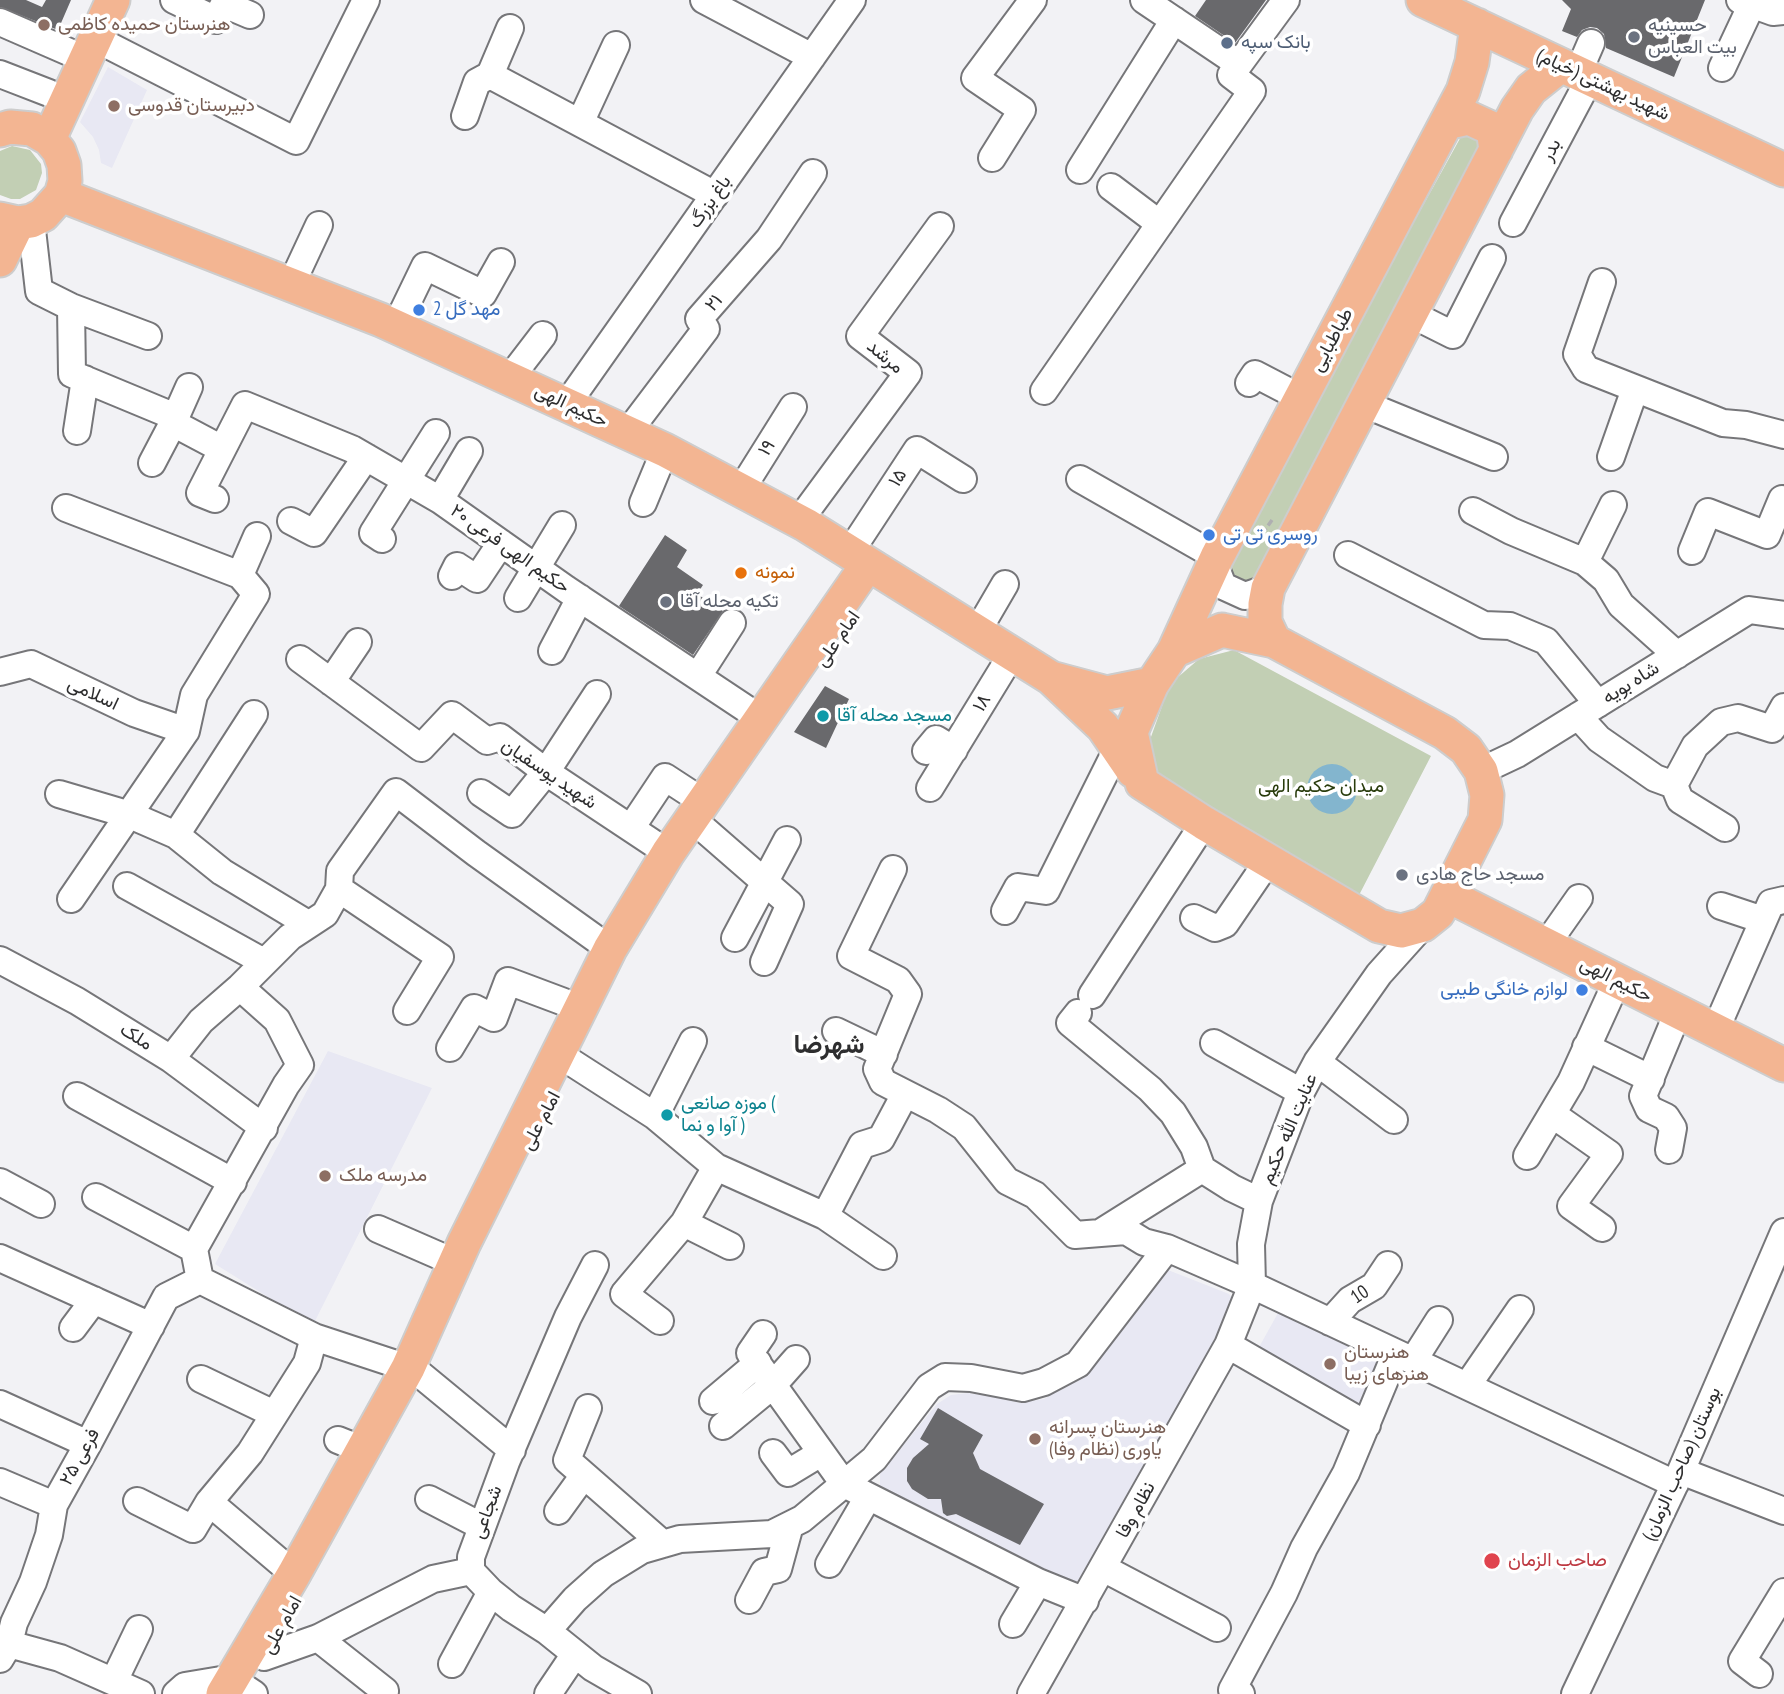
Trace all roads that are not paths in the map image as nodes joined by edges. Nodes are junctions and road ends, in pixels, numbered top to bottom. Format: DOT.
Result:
graph roads {
  1 [pos="93,0"];
  2 [pos="113,0"];
  3 [pos="174,0"];
  4 [pos="366,0"];
  5 [pos="704,0"];
  6 [pos="852,0"];
  7 [pos="1033,0"];
  8 [pos="1144,0"];
  9 [pos="1286,0"];
  10 [pos="1423,0"];
  11 [pos="1746,2"];
  12 [pos="739,8"];
  13 [pos="1784,11"];
  14 [pos="250,15"];
  15 [pos="1174,20"];
  16 [pos="0,22"];
  17 [pos="1477,25"];
  18 [pos="510,28"];
  19 [pos="1591,43"];
  20 [pos="82,45"];
  21 [pos="616,45"];
  22 [pos="812,57"];
  23 [pos="1240,64"];
  24 [pos="1722,68"];
  25 [pos="1576,72"];
  26 [pos="0,74"];
  27 [pos="490,75"];
  28 [pos="49,93"];
  29 [pos="465,116"];
  30 [pos="580,123"];
  31 [pos="1446,123"];
  32 [pos="27,133"];
  33 [pos="1496,150"];
  34 [pos="992,158"];
  35 [pos="1080,170"];
  36 [pos="1784,170"];
  37 [pos="813,173"];
  38 [pos="1111,187"];
  39 [pos="61,195"];
  40 [pos="715,195"];
  41 [pos="16,221"];
  42 [pos="1513,222"];
  43 [pos="1160,224"];
  44 [pos="319,225"];
  45 [pos="940,226"];
  46 [pos="1492,258"];
  47 [pos="0,260"];
  48 [pos="501,262"];
  49 [pos="1602,282"];
  50 [pos="292,285"];
  51 [pos="71,307"];
  52 [pos="1411,314"];
  53 [pos="396,326"];
  54 [pos="543,335"];
  55 [pos="148,336"];
  56 [pos="510,378"];
  57 [pos="85,379"];
  58 [pos="1249,383"];
  59 [pos="189,387"];
  60 [pos="1635,388"];
  61 [pos="1044,391"];
  62 [pos="1301,398"];
  63 [pos="567,404"];
  64 [pos="1364,404"];
  65 [pos="793,407"];
  66 [pos="173,423"];
  67 [pos="77,430"];
  68 [pos="628,432"];
  69 [pos="436,433"];
  70 [pos="1784,435"];
  71 [pos="222,449"];
  72 [pos="665,450"];
  73 [pos="469,451"];
  74 [pos="366,457"];
  75 [pos="1494,457"];
  76 [pos="1611,457"];
  77 [pos="152,463"];
  78 [pos="963,479"];
  79 [pos="1080,479"];
  80 [pos="407,481"];
  81 [pos="741,490"];
  82 [pos="215,499"];
  83 [pos="440,500"];
  84 [pos="1784,500"];
  85 [pos="643,503"];
  86 [pos="1614,505"];
  87 [pos="66,508"];
  88 [pos="1473,512"];
  89 [pos="291,521"];
  90 [pos="799,521"];
  91 [pos="562,525"];
  92 [pos="257,536"];
  93 [pos="382,539"];
  94 [pos="501,543"];
  95 [pos="1692,551"];
  96 [pos="1348,555"];
  97 [pos="1215,560"];
  98 [pos="1585,562"];
  99 [pos="867,563"];
  100 [pos="537,568"];
  101 [pos="240,575"];
  102 [pos="452,576"];
  103 [pos="1005,584"];
  104 [pos="1268,588"];
  105 [pos="518,598"];
  106 [pos="580,598"];
  107 [pos="1784,615"];
  108 [pos="732,623"];
  109 [pos="977,632"];
  110 [pos="1273,641"];
  111 [pos="358,642"];
  112 [pos="552,651"];
  113 [pos="1174,651"];
  114 [pos="1012,654"];
  115 [pos="1677,655"];
  116 [pos="300,659"];
  117 [pos="0,674"];
  118 [pos="698,676"];
  119 [pos="1051,678"];
  120 [pos="331,682"];
  121 [pos="1152,684"];
  122 [pos="597,694"];
  123 [pos="1784,707"];
  124 [pos="1588,710"];
  125 [pos="254,714"];
  126 [pos="760,718"];
  127 [pos="186,731"];
  128 [pos="1117,749"];
  129 [pos="954,750"];
  130 [pos="926,751"];
  131 [pos="1481,771"];
  132 [pos="545,772"];
  133 [pos="1142,783"];
  134 [pos="1674,785"];
  135 [pos="930,788"];
  136 [pos="688,792"];
  137 [pos="481,793"];
  138 [pos="59,794"];
  139 [pos="130,816"];
  140 [pos="1204,823"];
  141 [pos="613,825"];
  142 [pos="1725,828"];
  143 [pos="705,830"];
  144 [pos="176,835"];
  145 [pos="787,840"];
  146 [pos="668,853"];
  147 [pos="1268,861"];
  148 [pos="893,869"];
  149 [pos="764,881"];
  150 [pos="127,886"];
  151 [pos="339,889"];
  152 [pos="1447,895"];
  153 [pos="1579,898"];
  154 [pos="71,899"];
  155 [pos="1784,900"];
  156 [pos="1721,906"];
  157 [pos="1005,911"];
  158 [pos="1194,918"];
  159 [pos="1763,920"];
  160 [pos="308,924"];
  161 [pos="1423,925"];
  162 [pos="735,938"];
  163 [pos="1546,945"];
  164 [pos="610,949"];
  165 [pos="0,960"];
  166 [pos="264,962"];
  167 [pos="764,962"];
  168 [pos="1617,981"];
  169 [pos="240,987"];
  170 [pos="580,1008"];
  171 [pos="407,1011"];
  172 [pos="1678,1012"];
  173 [pos="836,1031"];
  174 [pos="1715,1031"];
  175 [pos="693,1041"];
  176 [pos="1214,1043"];
  177 [pos="1586,1047"];
  178 [pos="450,1048"];
  179 [pos="884,1054"];
  180 [pos="171,1059"];
  181 [pos="571,1062"];
  182 [pos="1317,1062"];
  183 [pos="1784,1065"];
  184 [pos="1651,1079"];
  185 [pos="1301,1092"];
  186 [pos="905,1094"];
  187 [pos="76,1096"];
  188 [pos="1552,1114"];
  189 [pos="656,1116"];
  190 [pos="1394,1120"];
  191 [pos="264,1128"];
  192 [pos="1669,1150"];
  193 [pos="1527,1156"];
  194 [pos="716,1167"];
  195 [pos="1202,1169"];
  196 [pos="0,1182"];
  197 [pos="233,1182"];
  198 [pos="96,1197"];
  199 [pos="1259,1201"];
  200 [pos="41,1204"];
  201 [pos="825,1216"];
  202 [pos="684,1223"];
  203 [pos="1602,1228"];
  204 [pos="378,1229"];
  205 [pos="1784,1232"];
  206 [pos="1100,1233"];
  207 [pos="730,1245"];
  208 [pos="454,1247"];
  209 [pos="1167,1248"];
  210 [pos="194,1249"];
  211 [pos="883,1256"];
  212 [pos="0,1258"];
  213 [pos="595,1265"];
  214 [pos="1388,1265"];
  215 [pos="200,1280"];
  216 [pos="1252,1285"];
  217 [pos="93,1300"];
  218 [pos="1520,1308"];
  219 [pos="1439,1320"];
  220 [pos="660,1321"];
  221 [pos="1330,1322"];
  222 [pos="150,1326"];
  223 [pos="73,1328"];
  224 [pos="763,1335"];
  225 [pos="314,1338"];
  226 [pos="1228,1345"];
  227 [pos="1405,1357"];
  228 [pos="796,1359"];
  229 [pos="414,1371"];
  230 [pos="765,1374"];
  231 [pos="201,1379"];
  232 [pos="1466,1386"];
  233 [pos="713,1401"];
  234 [pos="0,1404"];
  235 [pos="588,1408"];
  236 [pos="274,1414"];
  237 [pos="1367,1425"];
  238 [pos="723,1426"];
  239 [pos="88,1444"];
  240 [pos="512,1450"];
  241 [pos="773,1453"];
  242 [pos="821,1453"];
  243 [pos="584,1475"];
  244 [pos="1678,1477"];
  245 [pos="0,1482"];
  246 [pos="844,1484"];
  247 [pos="868,1497"];
  248 [pos="429,1499"];
  249 [pos="137,1501"];
  250 [pos="209,1502"];
  251 [pos="54,1505"];
  252 [pos="558,1511"];
  253 [pos="1784,1511"];
  254 [pos="790,1525"];
  255 [pos="481,1527"];
  256 [pos="663,1544"];
  257 [pos="829,1564"];
  258 [pos="1103,1568"];
  259 [pos="471,1571"];
  260 [pos="295,1574"];
  261 [pos="1038,1582"];
  262 [pos="491,1592"];
  263 [pos="1784,1592"];
  264 [pos="750,1600"];
  265 [pos="1085,1601"];
  266 [pos="1013,1624"];
  267 [pos="1217,1628"];
  268 [pos="139,1629"];
  269 [pos="547,1631"];
  270 [pos="6,1637"];
  271 [pos="318,1638"];
  272 [pos="575,1654"];
  273 [pos="264,1657"];
  274 [pos="452,1664"];
  275 [pos="1759,1674"];
  276 [pos="114,1681"];
  277 [pos="239,1690"];
  278 [pos="385,1691"];
  279 [pos="141,1694"];
  280 [pos="176,1694"];
  281 [pos="548,1694"];
  282 [pos="638,1694"];
  283 [pos="1031,1694"];
  284 [pos="1241,1694"];
  285 [pos="1575,1694"];
  1 -- 20 [label="main road"];
  2 -- 20 [label="main road"];
  3 -- 14 [label="street"];
  4 -- 20 [label="street"];
  5 -- 12 [label="street"];
  6 -- 22 [label="street, باغ بزرگ"];
  7 -- 34 [label="street"];
  8 -- 15 [label="street"];
  9 -- 23 [label="street"];
  10 -- 17 [label="main road, شهید بهشتی (خیام)"];
  11 -- 13 [label="street"];
  11 -- 24 [label="street"];
  12 -- 22 [label="street"];
  15 -- 23 [label="street"];
  15 -- 35 [label="street"];
  16 -- 20 [label="street"];
  17 -- 25 [label="main road, شهید بهشتی (خیام)"];
  17 -- 31 [label="main road, طباطبایی"];
  18 -- 27 [label="street"];
  19 -- 25 [label="street, بدر"];
  20 -- 28 [label="main road"];
  20 -- 32 [label="main road"];
  21 -- 30 [label="street"];
  22 -- 40 [label="street, باغ بزرگ"];
  23 -- 43 [label="street"];
  25 -- 33 [label="main road"];
  25 -- 36 [label="main road, شهید بهشتی (خیام)"];
  25 -- 42 [label="street, بدر"];
  26 -- 28 [label="street"];
  27 -- 29 [label="street"];
  27 -- 30 [label="street"];
  28 -- 32 [label="main road"];
  30 -- 40 [label="street"];
  31 -- 33 [label="main road"];
  31 -- 62 [label="main road, طباطبایی"];
  32 -- 39 [label="main road"];
  33 -- 52 [label="main road"];
  37 -- 68 [label="street, ۲۱"];
  38 -- 43 [label="street"];
  39 -- 41 [label="main road"];
  39 -- 50 [label="main road, حکیم الهی"];
  40 -- 63 [label="street, باغ بزرگ"];
  41 -- 47 [label="main road"];
  41 -- 51 [label="street"];
  43 -- 61 [label="street"];
  44 -- 50 [label="street"];
  45 -- 90 [label="street, مرشد"];
  46 -- 52 [label="street"];
  48 -- 53 [label="street"];
  49 -- 60 [label="street"];
  50 -- 53 [label="main road, حکیم الهی"];
  51 -- 55 [label="street"];
  51 -- 57 [label="street"];
  52 -- 64 [label="main road"];
  53 -- 56 [label="main road, حکیم الهی"];
  54 -- 56 [label="street"];
  56 -- 63 [label="main road, حکیم الهی"];
  57 -- 66 [label="street"];
  57 -- 67 [label="street"];
  58 -- 62 [label="street"];
  59 -- 66 [label="street"];
  60 -- 70 [label="street"];
  60 -- 76 [label="street"];
  62 -- 97 [label="main road, طباطبایی"];
  63 -- 68 [label="main road, حکیم الهی"];
  64 -- 75 [label="street"];
  64 -- 104 [label="main road"];
  65 -- 81 [label="street, ۱۹"];
  66 -- 71 [label="street"];
  66 -- 77 [label="street"];
  68 -- 72 [label="main road, حکیم الهی"];
  69 -- 80 [label="street"];
  71 -- 74 [label="street, حکیم الهی فرعی ۲۰"];
  71 -- 82 [label="street"];
  72 -- 81 [label="main road, حکیم الهی"];
  72 -- 85 [label="street"];
  73 -- 83 [label="street"];
  74 -- 80 [label="street, حکیم الهی فرعی ۲۰"];
  74 -- 89 [label="street"];
  78 -- 99 [label="street, ۱۵"];
  79 -- 97 [label="street"];
  80 -- 83 [label="street, حکیم الهی فرعی ۲۰"];
  80 -- 93 [label="street"];
  81 -- 90 [label="main road, حکیم الهی"];
  83 -- 94 [label="street, حکیم الهی فرعی ۲۰"];
  84 -- 95 [label="street"];
  86 -- 98 [label="street"];
  87 -- 101 [label="street"];
  88 -- 98 [label="street"];
  90 -- 99 [label="main road, حکیم الهی"];
  91 -- 100 [label="street"];
  92 -- 101 [label="street"];
  94 -- 100 [label="street, حکیم الهی فرعی ۲۰"];
  94 -- 102 [label="street"];
  96 -- 124 [label="street"];
  97 -- 104 [label="street"];
  97 -- 113 [label="main road, طباطبایی"];
  98 -- 115 [label="street"];
  99 -- 109 [label="main road, حکیم الهی"];
  99 -- 126 [label="main road"];
  99 -- 143 [label="main road, امام علی"];
  100 -- 105 [label="street"];
  100 -- 106 [label="street, حکیم الهی فرعی ۲۰"];
  101 -- 127 [label="street"];
  103 -- 109 [label="street"];
  104 -- 110 [label="main road"];
  106 -- 112 [label="street"];
  106 -- 118 [label="street, حکیم الهی فرعی ۲۰"];
  107 -- 115 [label="street, شاه بویه"];
  108 -- 118 [label="street"];
  109 -- 114 [label="main road, حکیم الهی"];
  110 -- 113 [label="main road"];
  110 -- 131 [label="main road"];
  111 -- 120 [label="street"];
  113 -- 121 [label="main road"];
  114 -- 119 [label="main road, حکیم الهی"];
  114 -- 129 [label="street, ۱۸"];
  115 -- 124 [label="street, شاه بویه"];
  116 -- 120 [label="street, شهید یوسفیان"];
  117 -- 127 [label="street, اسلامی"];
  118 -- 126 [label="street, حکیم الهی فرعی ۲۰"];
  119 -- 121 [label="main road"];
  119 -- 128 [label="main road"];
  120 -- 132 [label="street, شهید یوسفیان"];
  121 -- 133 [label="main road"];
  122 -- 132 [label="street"];
  123 -- 134 [label="street"];
  124 -- 131 [label="street, شاه بویه"];
  124 -- 134 [label="street"];
  125 -- 144 [label="street"];
  126 -- 146 [label="main road"];
  127 -- 139 [label="street"];
  128 -- 133 [label="main road"];
  128 -- 157 [label="street"];
  129 -- 130 [label="street"];
  129 -- 135 [label="street, ۱۸"];
  131 -- 152 [label="main road"];
  132 -- 137 [label="street"];
  132 -- 141 [label="street, شهید یوسفیان"];
  133 -- 140 [label="main road"];
  134 -- 142 [label="street"];
  136 -- 141 [label="street"];
  138 -- 139 [label="street"];
  139 -- 144 [label="street"];
  139 -- 154 [label="street"];
  140 -- 147 [label="main road"];
  140 -- 195 [label="street"];
  141 -- 146 [label="street, شهید یوسفیان"];
  143 -- 149 [label="street"];
  143 -- 181 [label="main road, امام علی"];
  144 -- 160 [label="street"];
  145 -- 149 [label="street"];
  146 -- 164 [label="main road"];
  147 -- 158 [label="street"];
  147 -- 161 [label="main road"];
  148 -- 179 [label="street"];
  149 -- 162 [label="street"];
  149 -- 167 [label="street"];
  150 -- 166 [label="street"];
  151 -- 160 [label="street"];
  151 -- 164 [label="street"];
  151 -- 171 [label="street"];
  152 -- 161 [label="main road"];
  152 -- 163 [label="main road, حکیم الهی"];
  153 -- 163 [label="street"];
  155 -- 159 [label="street"];
  156 -- 159 [label="street"];
  159 -- 174 [label="street"];
  160 -- 166 [label="street"];
  161 -- 182 [label="street, عنایت الله حکیم"];
  163 -- 168 [label="main road, حکیم الهی"];
  164 -- 170 [label="main road"];
  165 -- 180 [label="street, ملک"];
  166 -- 169 [label="street"];
  168 -- 172 [label="main road, حکیم الهی"];
  168 -- 177 [label="street"];
  169 -- 180 [label="street"];
  169 -- 191 [label="street"];
  170 -- 178 [label="street"];
  170 -- 208 [label="main road"];
  172 -- 174 [label="main road, حکیم الهی"];
  172 -- 184 [label="street"];
  173 -- 179 [label="street"];
  174 -- 183 [label="main road, حکیم الهی"];
  175 -- 189 [label="street"];
  176 -- 185 [label="street"];
  177 -- 184 [label="street"];
  177 -- 188 [label="street"];
  179 -- 186 [label="street"];
  180 -- 191 [label="street, ملک"];
  181 -- 189 [label="street"];
  181 -- 229 [label="main road, امام علی"];
  182 -- 185 [label="street, عنایت الله حکیم"];
  182 -- 190 [label="street"];
  184 -- 192 [label="street"];
  185 -- 199 [label="street, عنایت الله حکیم"];
  186 -- 201 [label="street"];
  186 -- 206 [label="street"];
  187 -- 197 [label="street"];
  188 -- 193 [label="street"];
  188 -- 203 [label="street"];
  189 -- 194 [label="street"];
  191 -- 197 [label="street"];
  194 -- 201 [label="street"];
  194 -- 202 [label="street"];
  195 -- 199 [label="street"];
  195 -- 206 [label="street"];
  196 -- 200 [label="street"];
  197 -- 210 [label="street"];
  198 -- 210 [label="street"];
  199 -- 216 [label="street, عنایت الله حکیم"];
  201 -- 211 [label="street"];
  202 -- 207 [label="street"];
  202 -- 220 [label="street"];
  204 -- 208 [label="street"];
  205 -- 244 [label="street, بوستان (صاحب الزمان)"];
  206 -- 209 [label="street"];
  208 -- 229 [label="main road"];
  209 -- 216 [label="street"];
  209 -- 246 [label="street"];
  210 -- 215 [label="street"];
  212 -- 217 [label="street"];
  213 -- 240 [label="street, شجاعی"];
  214 -- 221 [label="street, 10"];
  215 -- 222 [label="street, فرعی ۲۵"];
  215 -- 225 [label="street"];
  216 -- 221 [label="street"];
  216 -- 226 [label="street, نظام وفا"];
  217 -- 222 [label="street"];
  217 -- 223 [label="street"];
  218 -- 232 [label="street"];
  219 -- 227 [label="street"];
  221 -- 227 [label="street"];
  222 -- 239 [label="street, فرعی ۲۵"];
  224 -- 230 [label="street"];
  225 -- 229 [label="street"];
  225 -- 236 [label="street"];
  226 -- 237 [label="street"];
  226 -- 258 [label="street, نظام وفا"];
  227 -- 232 [label="street"];
  227 -- 237 [label="street"];
  228 -- 230 [label="street"];
  229 -- 240 [label="street"];
  229 -- 260 [label="main road"];
  229 -- 273 [label="main road, امام علی"];
  230 -- 233 [label="street"];
  230 -- 238 [label="street"];
  230 -- 242 [label="street"];
  231 -- 236 [label="street"];
  232 -- 244 [label="street"];
  234 -- 239 [label="street"];
  235 -- 243 [label="street"];
  236 -- 250 [label="street"];
  237 -- 284 [label="street"];
  239 -- 251 [label="street, فرعی ۲۵"];
  240 -- 255 [label="street, شجاعی"];
  241 -- 242 [label="street"];
  242 -- 246 [label="street"];
  243 -- 252 [label="street"];
  243 -- 256 [label="street"];
  244 -- 253 [label="street"];
  244 -- 285 [label="street, بوستان (صاحب الزمان)"];
  245 -- 251 [label="street"];
  246 -- 247 [label="street"];
  246 -- 254 [label="street"];
  247 -- 257 [label="street"];
  247 -- 261 [label="street"];
  248 -- 255 [label="street"];
  249 -- 250 [label="street"];
  250 -- 260 [label="street"];
  251 -- 270 [label="street, فرعی ۲۵"];
  254 -- 256 [label="street"];
  254 -- 264 [label="street"];
  255 -- 259 [label="street, شجاعی"];
  256 -- 269 [label="street"];
  258 -- 265 [label="street, نظام وفا"];
  258 -- 267 [label="street"];
  259 -- 262 [label="street"];
  259 -- 271 [label="street"];
  260 -- 277 [label="main road"];
  261 -- 265 [label="street"];
  261 -- 266 [label="street"];
  262 -- 269 [label="street"];
  262 -- 274 [label="street"];
  263 -- 275 [label="street"];
  265 -- 283 [label="street, نظام وفا"];
  268 -- 276 [label="street"];
  269 -- 272 [label="street"];
  270 -- 276 [label="street"];
  271 -- 273 [label="street"];
  271 -- 278 [label="street"];
  272 -- 281 [label="street"];
  272 -- 282 [label="street"];
  273 -- 277 [label="main road, امام علی"];
  276 -- 279 [label="street"];
  277 -- 280 [label="street"];
}
